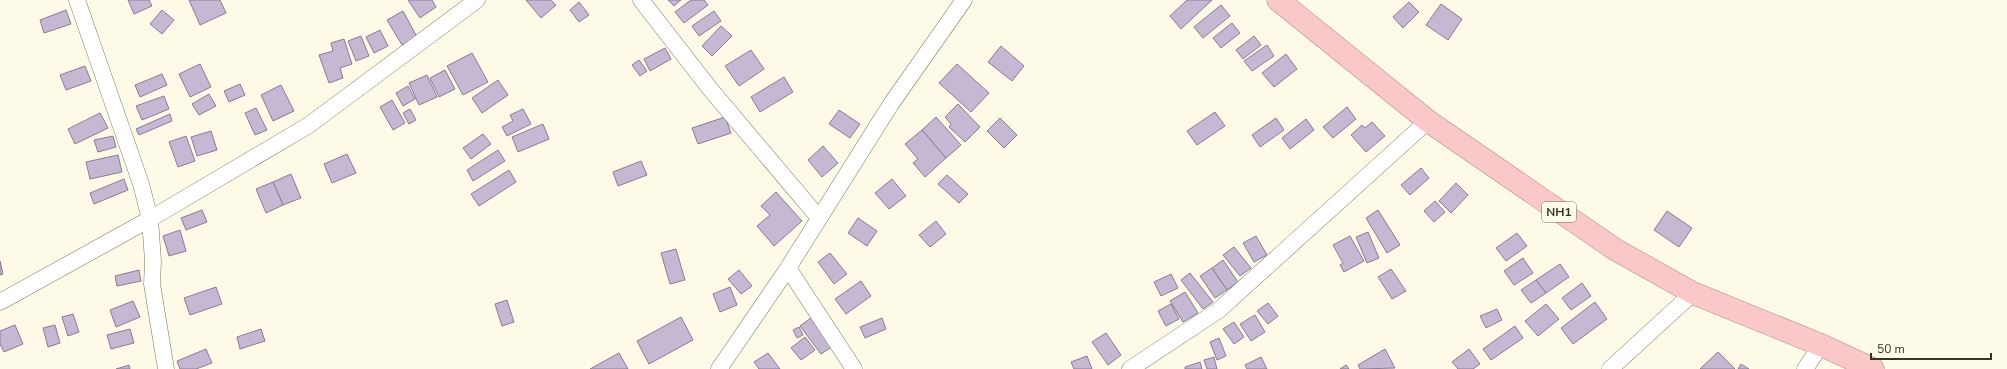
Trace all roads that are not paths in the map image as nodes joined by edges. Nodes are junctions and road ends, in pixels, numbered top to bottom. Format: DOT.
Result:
graph roads {
  1 [pos="77,0"];
  2 [pos="477,0"];
  3 [pos="641,0"];
  4 [pos="964,0"];
  5 [pos="1278,0"];
  6 [pos="1428,121"];
  7 [pos="819,218"];
  8 [pos="150,219"];
  9 [pos="788,268"];
  10 [pos="1693,293"];
  11 [pos="0,302"];
  12 [pos="1821,345"];
  13 [pos="166,369"];
  14 [pos="719,369"];
  15 [pos="854,369"];
  16 [pos="1130,369"];
  17 [pos="1610,369"];
  18 [pos="1805,369"];
  19 [pos="1873,369"];
  1 -- 8 [label="street"];
  2 -- 8 [label="street"];
  3 -- 7 [label="street"];
  4 -- 7 [label="street"];
  5 -- 6 [label="highway, NH1"];
  6 -- 10 [label="highway, NH1"];
  6 -- 16 [label="street"];
  7 -- 9 [label="street"];
  8 -- 11 [label="street"];
  8 -- 13 [label="street"];
  9 -- 14 [label="street"];
  9 -- 15 [label="street"];
  10 -- 12 [label="highway, NH1"];
  10 -- 17 [label="street"];
  12 -- 18 [label="street"];
  12 -- 19 [label="highway, NH1"];
}
